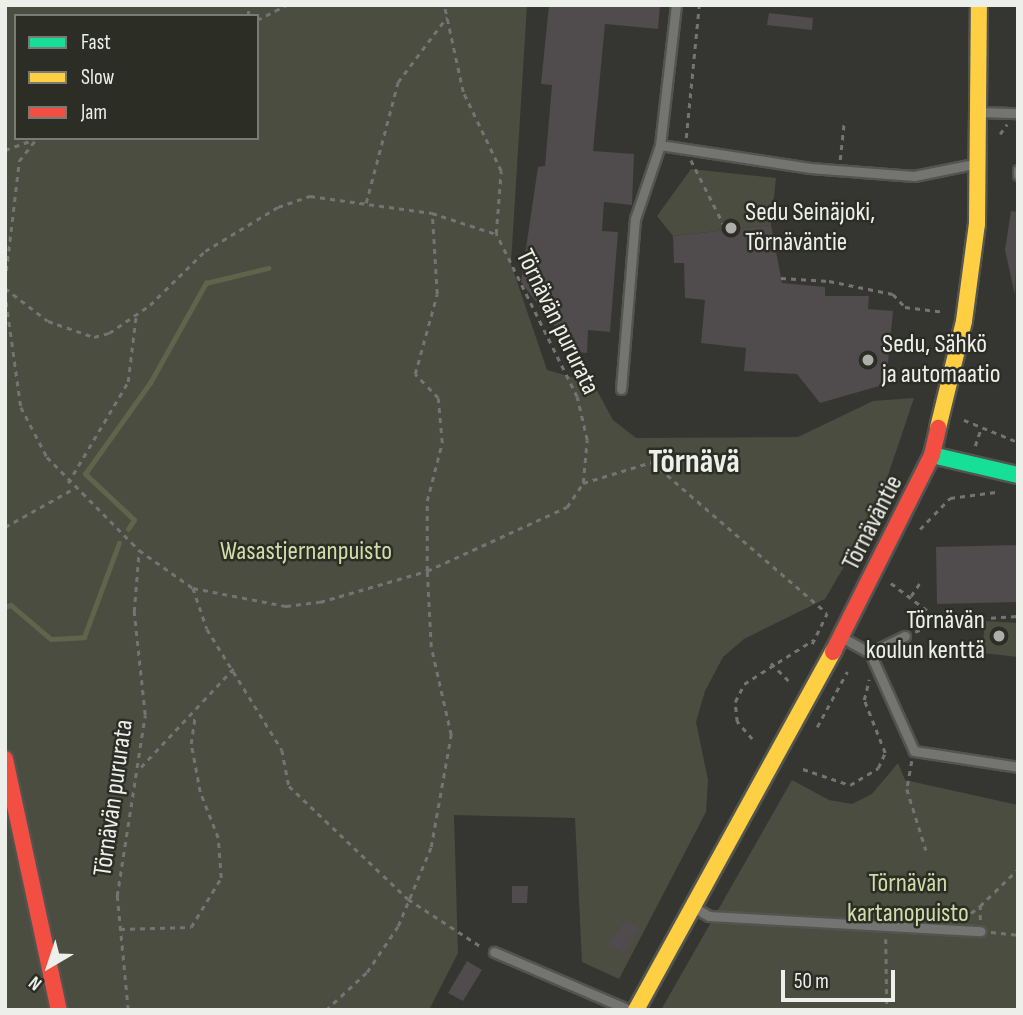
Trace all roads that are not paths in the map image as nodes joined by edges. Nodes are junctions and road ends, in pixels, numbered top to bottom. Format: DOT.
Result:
graph roads {
  1 [pos="676,5"];
  2 [pos="979,5"];
  3 [pos="980,112"];
  4 [pos="1018,113"];
  5 [pos="660,145"];
  6 [pos="981,164"];
  7 [pos="621,389"];
  8 [pos="932,455"];
  9 [pos="1018,475"];
  10 [pos="905,636"];
  11 [pos="841,637"];
  12 [pos="870,653"];
  13 [pos="5,759"];
  14 [pos="1018,767"];
  15 [pos="693,907"];
  16 [pos="981,931"];
  17 [pos="494,952"];
  18 [pos="59,1010"];
  19 [pos="629,1010"];
  20 [pos="636,1010"];
  1 -- 5 [label="lane"];
  2 -- 3 [label="main road, Törnäväntie"];
  3 -- 4 [label="lane"];
  3 -- 6 [label="main road, Törnäväntie"];
  5 -- 6 [label="lane"];
  5 -- 7 [label="lane"];
  6 -- 8 [label="main road, Törnäväntie"];
  8 -- 9 [label="main road"];
  8 -- 11 [label="main road, Törnäväntie"];
  10 -- 12 [label="lane"];
  11 -- 12 [label="lane"];
  11 -- 15 [label="main road, Törnäväntie"];
  12 -- 14 [label="lane"];
  13 -- 18 [label="main road"];
  15 -- 16 [label="lane"];
  15 -- 20 [label="main road, Törnäväntie"];
  17 -- 19 [label="lane"];
}
